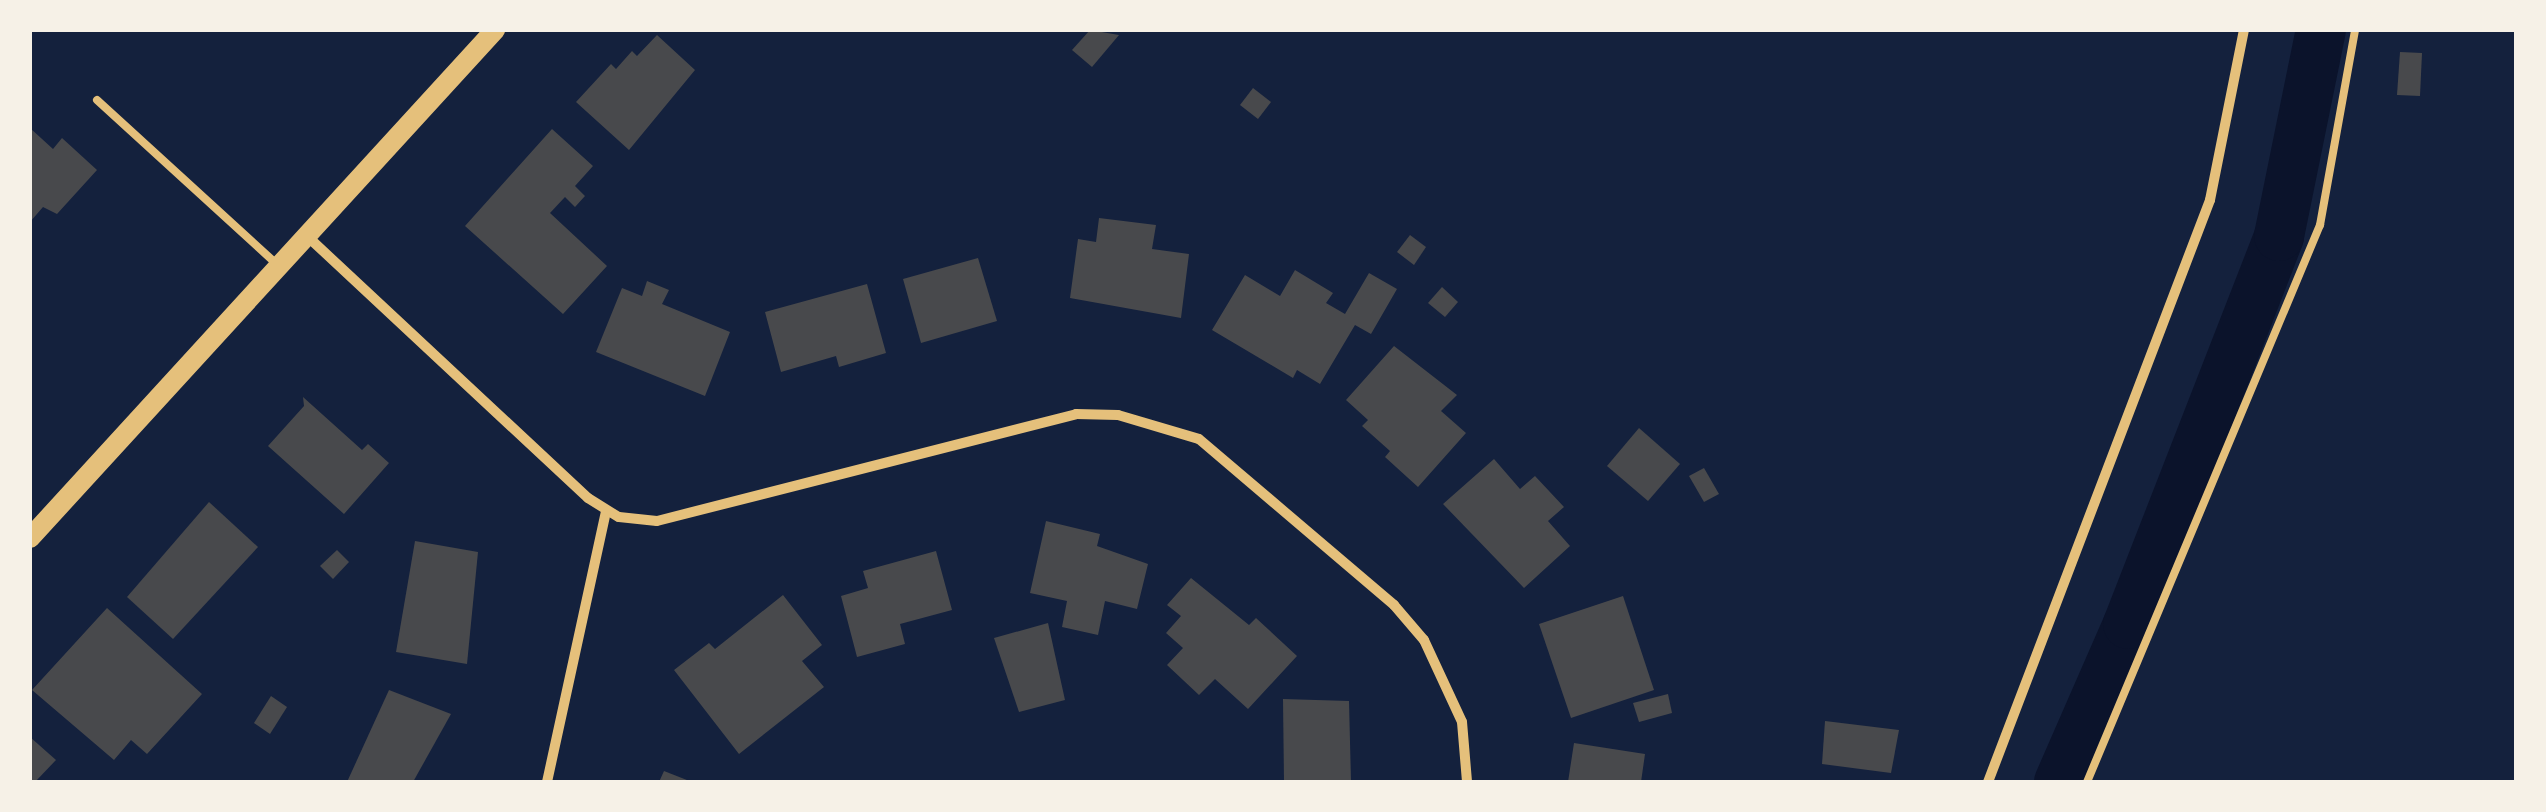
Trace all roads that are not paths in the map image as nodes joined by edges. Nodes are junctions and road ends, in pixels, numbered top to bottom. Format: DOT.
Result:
graph roads {
  1 [pos="495,30"];
  2 [pos="2244,30"];
  3 [pos="2355,30"];
  4 [pos="97,100"];
  5 [pos="306,236"];
  6 [pos="279,267"];
  7 [pos="606,511"];
  8 [pos="30,538"];
  9 [pos="1468,777"];
  10 [pos="548,782"];
  11 [pos="1988,782"];
  12 [pos="2088,782"];
  1 -- 5 [label="main road"];
  2 -- 11 [label="street"];
  3 -- 12 [label="lane"];
  4 -- 6 [label="lane"];
  5 -- 6 [label="main road"];
  5 -- 7 [label="street"];
  6 -- 8 [label="main road"];
  7 -- 9 [label="street"];
  7 -- 10 [label="street"];
}
